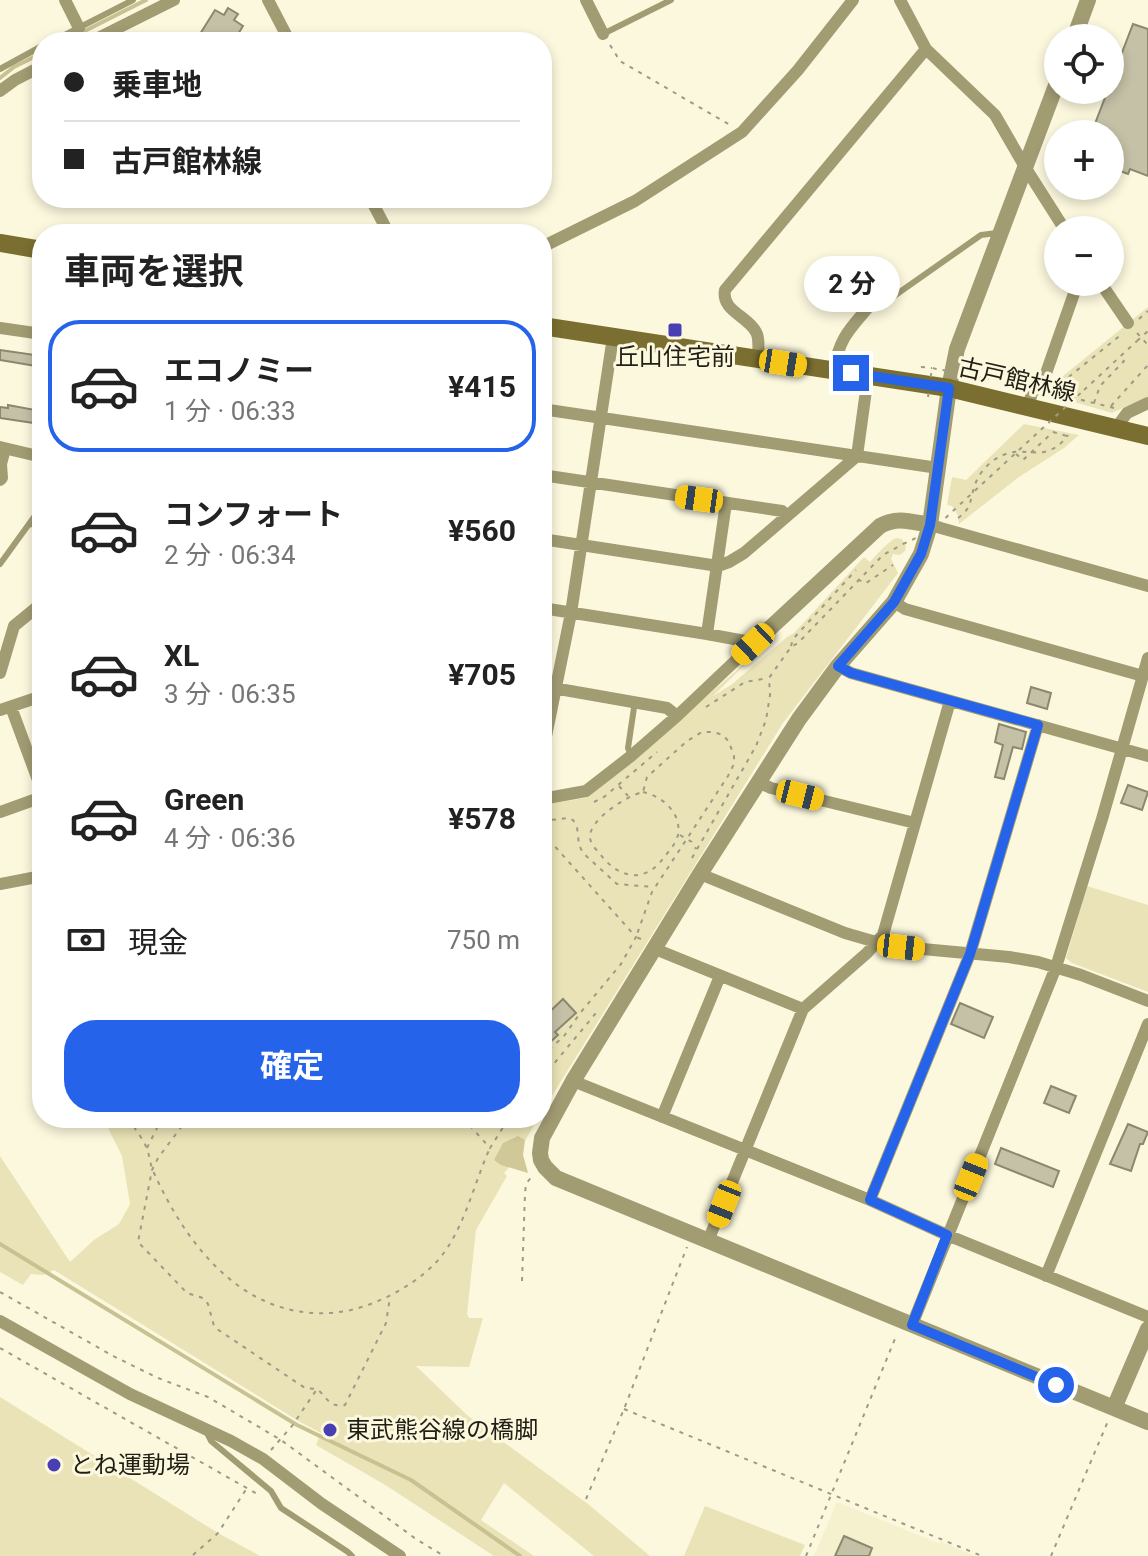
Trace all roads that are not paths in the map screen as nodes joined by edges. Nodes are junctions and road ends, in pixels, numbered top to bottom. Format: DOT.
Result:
graph roads {
  1 [pos="65,0"];
  2 [pos="133,0"];
  3 [pos="174,0"];
  4 [pos="268,0"];
  5 [pos="586,0"];
  6 [pos="671,0"];
  7 [pos="853,0"];
  8 [pos="900,0"];
  9 [pos="1088,0"];
  10 [pos="1079,24"];
  11 [pos="79,28"];
  12 [pos="71,32"];
  13 [pos="110,32"];
  14 [pos="285,32"];
  15 [pos="603,34"];
  16 [pos="926,49"];
  17 [pos="32,51"];
  18 [pos="0,69"];
  19 [pos="32,71"];
  20 [pos="0,91"];
  21 [pos="1049,104"];
  22 [pos="1025,167"];
  23 [pos="1056,216"];
  24 [pos="1000,233"];
  25 [pos="552,242"];
  26 [pos="0,243"];
  27 [pos="32,248"];
  28 [pos="1073,296"];
  29 [pos="1109,296"];
  30 [pos="872,303"];
  31 [pos="1129,325"];
  32 [pos="0,328"];
  33 [pos="552,328"];
  34 [pos="32,333"];
  35 [pos="613,337"];
  36 [pos="758,359"];
  37 [pos="834,370"];
  38 [pos="868,376"];
  39 [pos="949,388"];
  40 [pos="1148,403"];
  41 [pos="1028,407"];
  42 [pos="552,411"];
  43 [pos="1111,416"];
  44 [pos="601,418"];
  45 [pos="1148,436"];
  46 [pos="2,448"];
  47 [pos="32,455"];
  48 [pos="857,456"];
  49 [pos="938,468"];
  50 [pos="552,477"];
  51 [pos="0,480"];
  52 [pos="592,483"];
  53 [pos="726,503"];
  54 [pos="787,516"];
  55 [pos="32,521"];
  56 [pos="30,524"];
  57 [pos="930,525"];
  58 [pos="552,540"];
  59 [pos="582,545"];
  60 [pos="0,564"];
  61 [pos="718,566"];
  62 [pos="1148,586"];
  63 [pos="894,602"];
  64 [pos="552,610"];
  65 [pos="32,611"];
  66 [pos="571,613"];
  67 [pos="14,626"];
  68 [pos="0,632"];
  69 [pos="707,634"];
  70 [pos="753,644"];
  71 [pos="1148,658"];
  72 [pos="838,666"];
  73 [pos="0,673"];
  74 [pos="1143,676"];
  75 [pos="552,687"];
  76 [pos="556,688"];
  77 [pos="32,700"];
  78 [pos="635,701"];
  79 [pos="950,701"];
  80 [pos="552,707"];
  81 [pos="6,709"];
  82 [pos="677,716"];
  83 [pos="1038,725"];
  84 [pos="1121,748"];
  85 [pos="631,756"];
  86 [pos="1148,756"];
  87 [pos="32,770"];
  88 [pos="758,782"];
  89 [pos="552,797"];
  90 [pos="32,798"];
  91 [pos="0,812"];
  92 [pos="915,823"];
  93 [pos="694,868"];
  94 [pos="32,878"];
  95 [pos="0,884"];
  96 [pos="876,942"];
  97 [pos="648,944"];
  98 [pos="970,954"];
  99 [pos="1056,967"];
  100 [pos="720,976"];
  101 [pos="1148,1001"];
  102 [pos="803,1009"];
  103 [pos="1148,1024"];
  104 [pos="573,1081"];
  105 [pos="662,1117"];
  106 [pos="552,1120"];
  107 [pos="547,1128"];
  108 [pos="746,1150"];
  109 [pos="870,1200"];
  110 [pos="947,1235"];
  111 [pos="708,1241"];
  112 [pos="1046,1276"];
  113 [pos="1148,1317"];
  114 [pos="0,1321"];
  115 [pos="907,1323"];
  116 [pos="1148,1329"];
  117 [pos="1143,1355"];
  118 [pos="1114,1408"];
  119 [pos="1148,1422"];
  120 [pos="206,1429"];
  121 [pos="352,1556"];
  122 [pos="400,1556"];
  1 -- 11 [label="street"];
  2 -- 11 [label="lane"];
  3 -- 13 [label="street"];
  4 -- 14 [label="street"];
  5 -- 15 [label="street"];
  6 -- 15 [label="lane"];
  7 -- 25 [label="street"];
  8 -- 16 [label="street"];
  9 -- 10 [label="street"];
  11 -- 12 [label="lane"];
  16 -- 22 [label="street"];
  16 -- 36 [label="street"];
  17 -- 18 [label="lane"];
  19 -- 20 [label="street"];
  21 -- 22 [label="street"];
  22 -- 23 [label="street"];
  22 -- 24 [label="street"];
  24 -- 30 [label="lane"];
  24 -- 39 [label="street"];
  26 -- 27 [label="main road"];
  28 -- 41 [label="street"];
  29 -- 31 [label="street"];
  30 -- 37 [label="street"];
  32 -- 34 [label="street"];
  33 -- 35 [label="main road, 古戸館林線"];
  35 -- 36 [label="main road, 古戸館林線"];
  35 -- 44 [label="street"];
  36 -- 37 [label="main road, 古戸館林線"];
  37 -- 38 [label="main road, 古戸館林線"];
  38 -- 39 [label="main road, 古戸館林線"];
  38 -- 48 [label="street"];
  39 -- 41 [label="main road, 古戸館林線"];
  39 -- 49 [label="street"];
  40 -- 43 [label="street"];
  41 -- 43 [label="main road, 古戸館林線"];
  42 -- 44 [label="street"];
  43 -- 45 [label="main road, 古戸館林線"];
  44 -- 48 [label="street"];
  44 -- 52 [label="street"];
  46 -- 47 [label="street"];
  46 -- 51 [label="street"];
  48 -- 49 [label="street"];
  48 -- 54 [label="street"];
  49 -- 57 [label="street"];
  50 -- 52 [label="street"];
  52 -- 53 [label="street"];
  52 -- 59 [label="street"];
  53 -- 54 [label="street"];
  53 -- 61 [label="street"];
  54 -- 61 [label="street"];
  55 -- 56 [label="lane"];
  56 -- 60 [label="lane"];
  57 -- 62 [label="street"];
  57 -- 63 [label="street"];
  57 -- 70 [label="street"];
  58 -- 59 [label="street"];
  59 -- 61 [label="street"];
  59 -- 66 [label="street"];
  61 -- 69 [label="street"];
  63 -- 72 [label="street"];
  63 -- 74 [label="street"];
  64 -- 66 [label="street"];
  65 -- 67 [label="street"];
  66 -- 69 [label="street"];
  66 -- 76 [label="street"];
  67 -- 68 [label="street"];
  67 -- 73 [label="street"];
  69 -- 70 [label="street"];
  70 -- 82 [label="street"];
  71 -- 74 [label="street"];
  72 -- 79 [label="street"];
  72 -- 88 [label="street"];
  74 -- 84 [label="street"];
  75 -- 76 [label="street"];
  76 -- 78 [label="street"];
  76 -- 80 [label="street"];
  77 -- 81 [label="street"];
  78 -- 82 [label="street"];
  78 -- 85 [label="lane"];
  79 -- 83 [label="street"];
  79 -- 92 [label="street"];
  81 -- 87 [label="street"];
  82 -- 85 [label="street"];
  83 -- 84 [label="street"];
  83 -- 98 [label="street"];
  84 -- 86 [label="street"];
  84 -- 99 [label="street"];
  85 -- 89 [label="street"];
  88 -- 92 [label="street"];
  88 -- 93 [label="street"];
  90 -- 91 [label="street"];
  92 -- 96 [label="street"];
  93 -- 96 [label="street"];
  93 -- 97 [label="street"];
  94 -- 95 [label="street"];
  96 -- 98 [label="street"];
  96 -- 102 [label="street"];
  97 -- 100 [label="street"];
  97 -- 104 [label="street"];
  98 -- 99 [label="street"];
  98 -- 109 [label="street"];
  99 -- 101 [label="street"];
  99 -- 110 [label="street"];
  100 -- 102 [label="street"];
  100 -- 105 [label="street"];
  102 -- 108 [label="street"];
  103 -- 112 [label="street"];
  104 -- 105 [label="street"];
  104 -- 106 [label="street"];
  105 -- 108 [label="street"];
  107 -- 111 [label="street"];
  108 -- 109 [label="street"];
  108 -- 111 [label="street"];
  109 -- 110 [label="street"];
  110 -- 112 [label="street"];
  110 -- 115 [label="street"];
  111 -- 115 [label="street"];
  112 -- 113 [label="street"];
  114 -- 120 [label="street"];
  115 -- 118 [label="street"];
  116 -- 117 [label="street"];
  117 -- 118 [label="street"];
  118 -- 119 [label="street"];
  120 -- 121 [label="lane"];
  120 -- 122 [label="street"];
}
